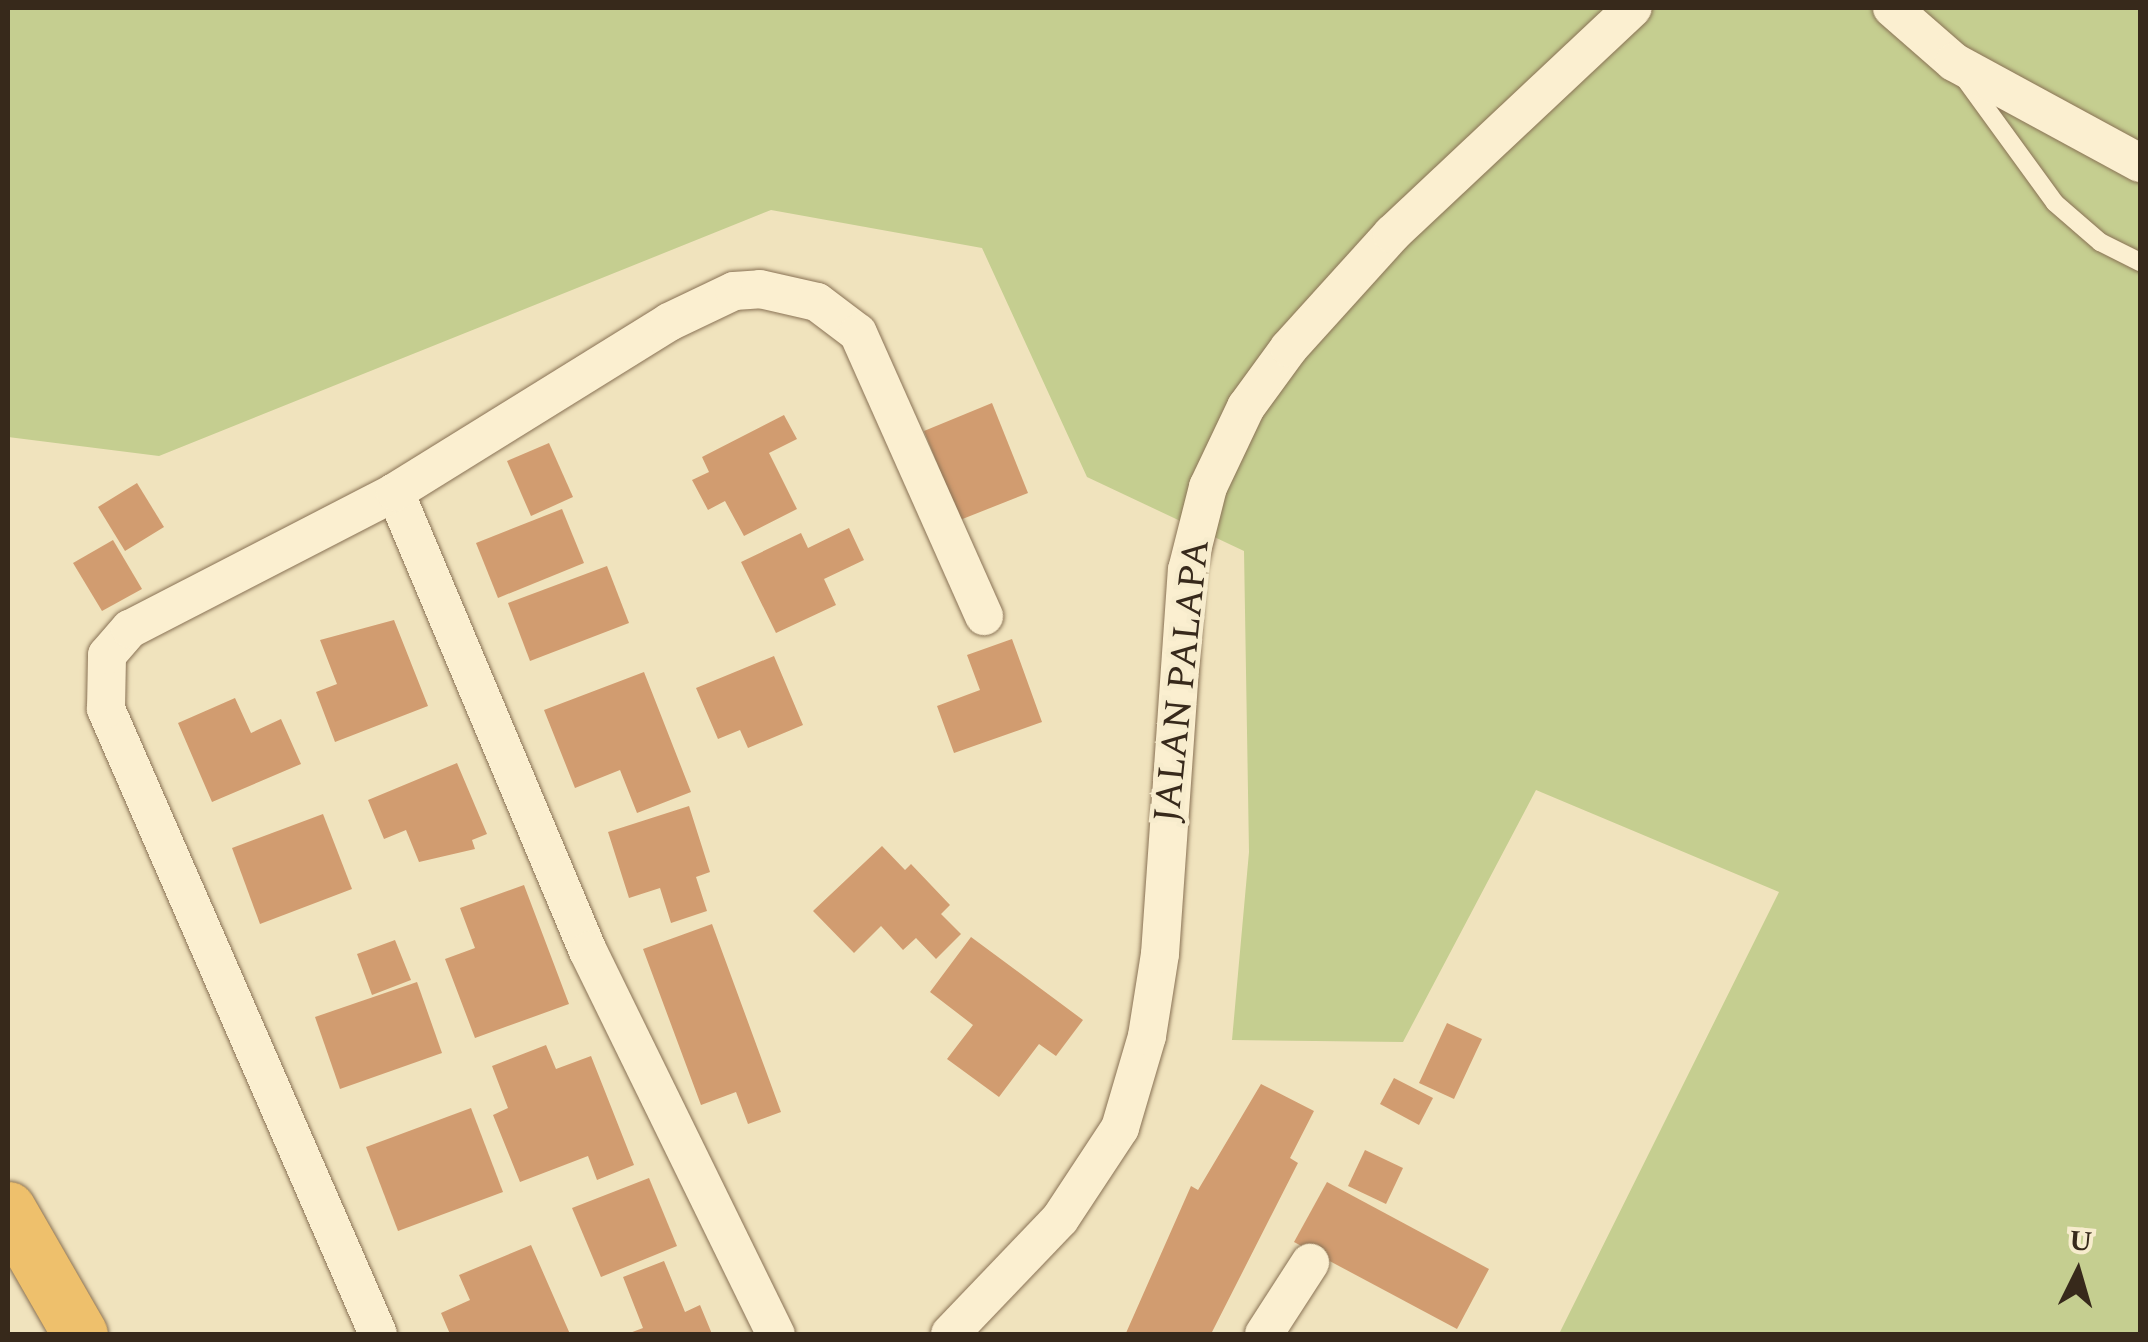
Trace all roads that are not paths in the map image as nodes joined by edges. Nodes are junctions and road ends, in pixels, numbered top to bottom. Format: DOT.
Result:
graph roads {
  1 [pos="1632,8"];
  2 [pos="1892,8"];
  3 [pos="1954,62"];
  4 [pos="2140,163"];
  5 [pos="2140,262"];
  6 [pos="394,492"];
  7 [pos="984,616"];
  8 [pos="8,1209"];
  9 [pos="1310,1263"];
  10 [pos="80,1334"];
  11 [pos="378,1334"];
  12 [pos="776,1334"];
  13 [pos="950,1334"];
  14 [pos="1264,1334"];
  1 -- 13 [label="street, JALAN PALAPA"];
  2 -- 3 [label="street"];
  3 -- 4 [label="street"];
  3 -- 5 [label="lane"];
  6 -- 7 [label="street"];
  6 -- 11 [label="street"];
  6 -- 12 [label="street"];
  8 -- 10 [label="highway"];
  9 -- 14 [label="street"];
}
